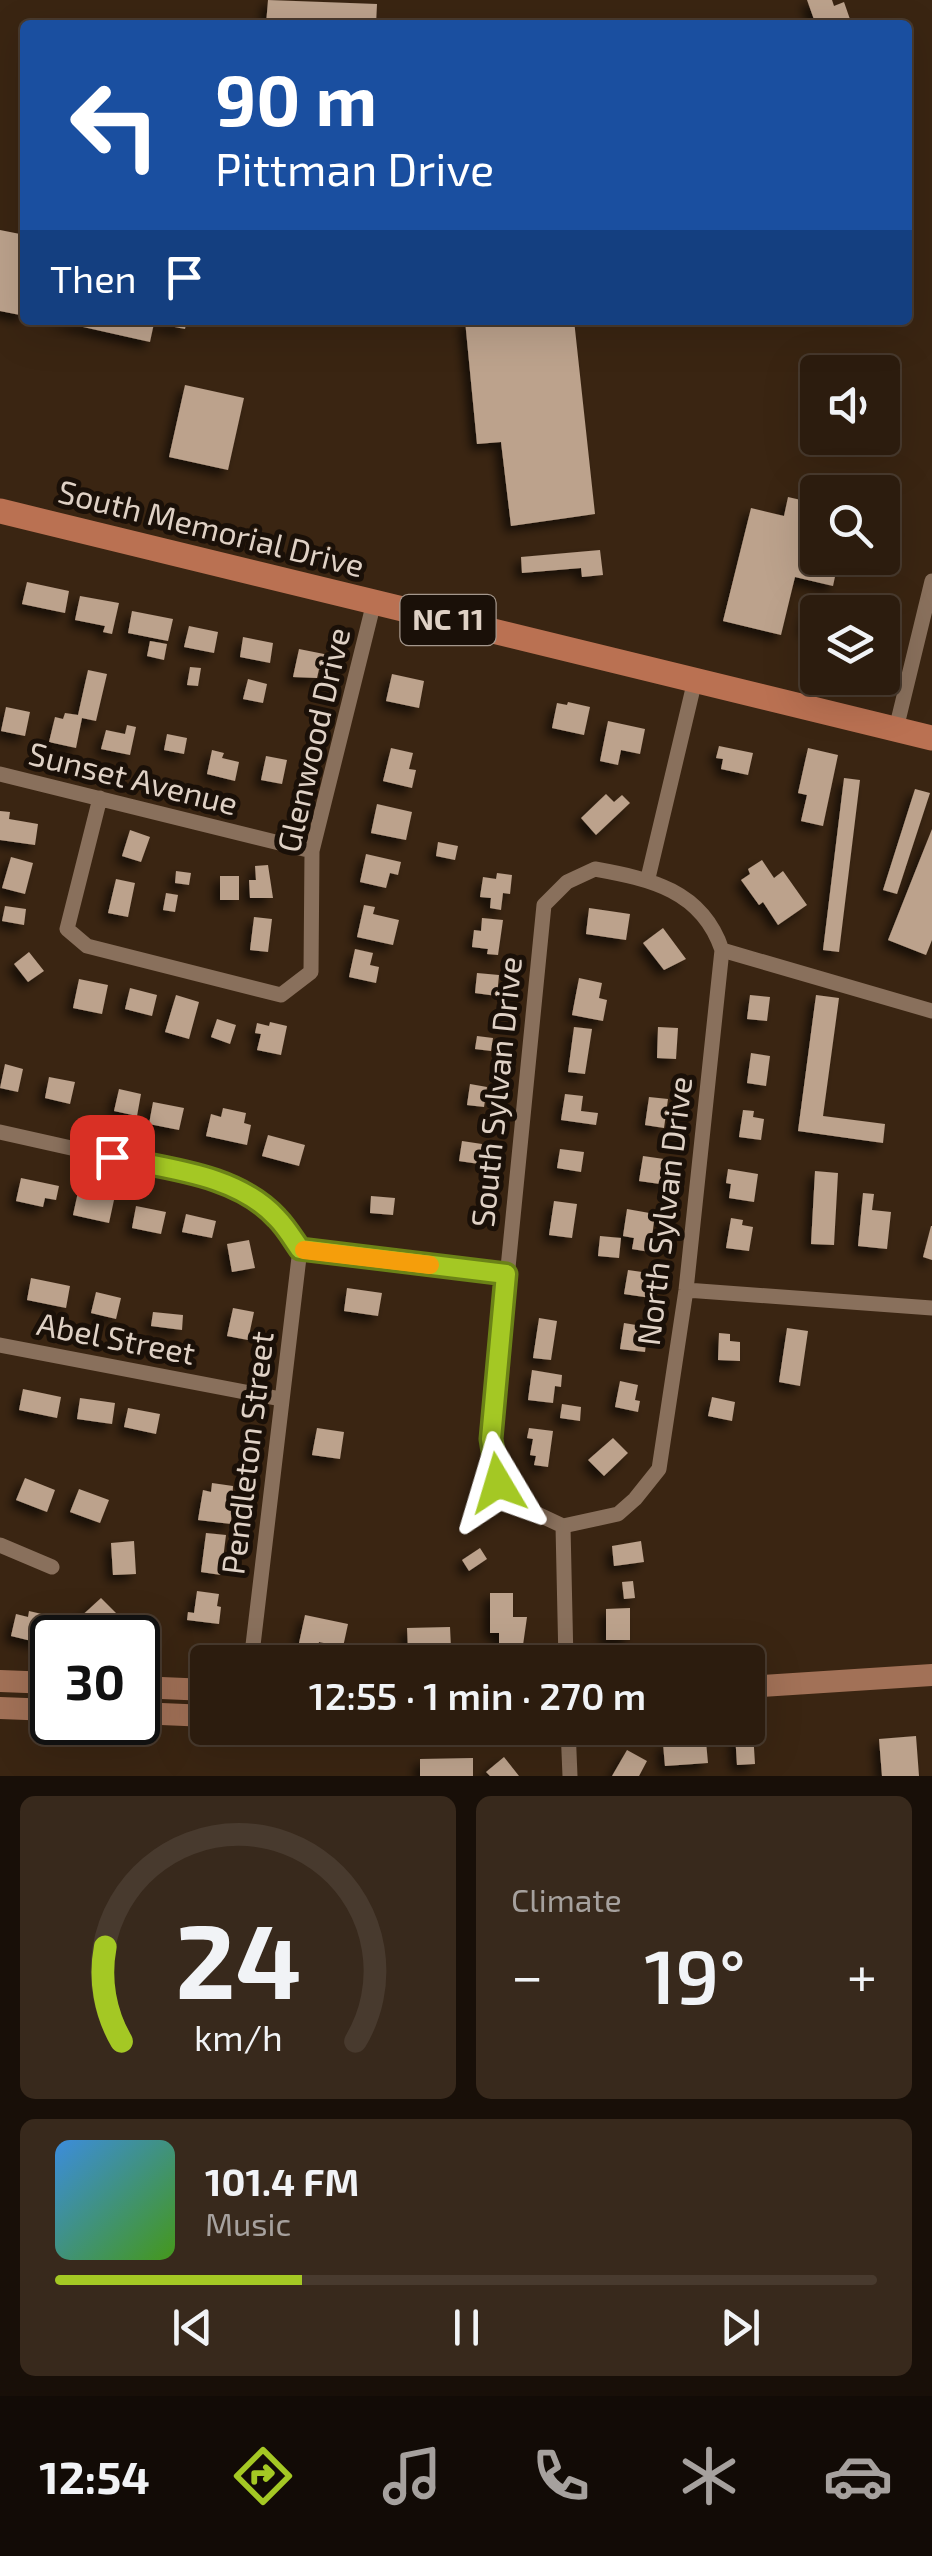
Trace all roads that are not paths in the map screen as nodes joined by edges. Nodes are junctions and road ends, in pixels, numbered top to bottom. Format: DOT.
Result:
graph roads {
  1 [pos="0,511"];
  2 [pos="932,581"];
  3 [pos="374,602"];
  4 [pos="695,680"];
  5 [pos="896,729"];
  6 [pos="932,738"];
  7 [pos="0,774"];
  8 [pos="100,798"];
  9 [pos="312,851"];
  10 [pos="648,878"];
  11 [pos="722,950"];
  12 [pos="932,1012"];
  13 [pos="0,1132"];
  14 [pos="300,1249"];
  15 [pos="506,1274"];
  16 [pos="686,1290"];
  17 [pos="932,1308"];
  18 [pos="0,1345"];
  19 [pos="281,1399"];
  20 [pos="563,1526"];
  21 [pos="0,1545"];
  22 [pos="52,1567"];
  23 [pos="253,1645"];
  24 [pos="566,1645"];
  25 [pos="932,1675"];
  26 [pos="0,1681"];
  27 [pos="30,1682"];
  28 [pos="765,1686"];
  29 [pos="160,1688"];
  30 [pos="190,1689"];
  31 [pos="0,1708"];
  32 [pos="30,1709"];
  33 [pos="160,1714"];
  34 [pos="190,1715"];
  35 [pos="569,1745"];
  36 [pos="570,1776"];
  1 -- 3 [label="main road, South Memorial Drive / NC 11"];
  2 -- 5 [label="street"];
  3 -- 4 [label="main road, South Memorial Drive / NC 11"];
  3 -- 9 [label="street, Glenwood Drive"];
  4 -- 5 [label="main road, South Memorial Drive / NC 11"];
  4 -- 10 [label="street"];
  5 -- 6 [label="main road, South Memorial Drive / NC 11"];
  7 -- 8 [label="street, Sunset Avenue"];
  8 -- 9 [label="street, Sunset Avenue"];
  8 -- 9 [label="street, Glenwood Drive"];
  10 -- 11 [label="street"];
  10 -- 15 [label="street, South Sylvan Drive"];
  11 -- 12 [label="street"];
  11 -- 16 [label="street, North Sylvan Drive"];
  13 -- 14 [label="street"];
  14 -- 15 [label="street"];
  14 -- 19 [label="street, Pendleton Street"];
  15 -- 20 [label="street, South Sylvan Drive"];
  16 -- 17 [label="street"];
  16 -- 20 [label="street, North Sylvan Drive"];
  18 -- 19 [label="street, Abel Street"];
  19 -- 23 [label="street, Pendleton Street"];
  20 -- 24 [label="street"];
  21 -- 22 [label="street"];
  25 -- 28 [label="main road"];
  26 -- 27 [label="main road"];
  29 -- 30 [label="main road"];
  31 -- 32 [label="main road"];
  33 -- 34 [label="main road"];
  35 -- 36 [label="street"];
}
